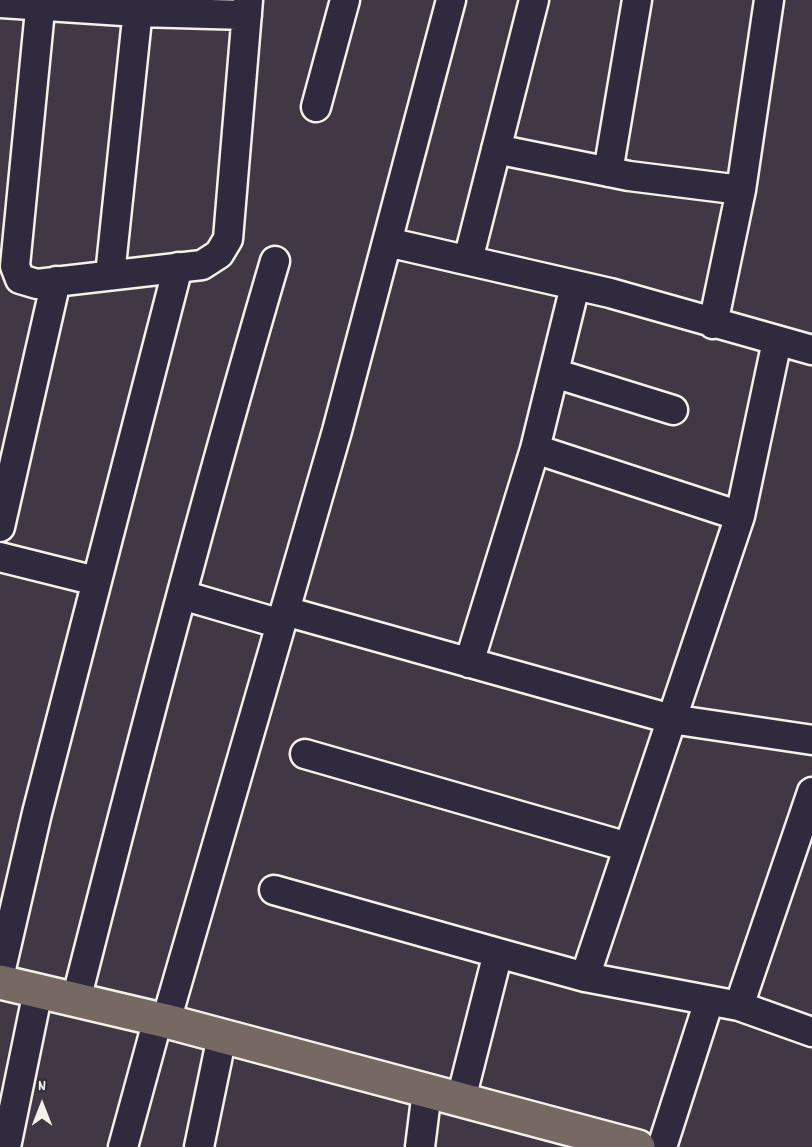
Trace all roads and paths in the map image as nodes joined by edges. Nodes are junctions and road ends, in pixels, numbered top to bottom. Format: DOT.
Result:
graph roads {
  1 [pos="345,0"];
  2 [pos="451,0"];
  3 [pos="534,0"];
  4 [pos="637,0"];
  5 [pos="769,0"];
  6 [pos="0,3"];
  7 [pos="40,3"];
  8 [pos="139,6"];
  9 [pos="247,7"];
  10 [pos="316,106"];
  11 [pos="496,149"];
  12 [pos="608,172"];
  13 [pos="741,190"];
  14 [pos="8,241"];
  15 [pos="387,242"];
  16 [pos="468,260"];
  17 [pos="275,261"];
  18 [pos="178,267"];
  19 [pos="110,275"];
  20 [pos="56,281"];
  21 [pos="575,286"];
  22 [pos="713,324"];
  23 [pos="777,341"];
  24 [pos="812,350"];
  25 [pos="554,373"];
  26 [pos="673,410"];
  27 [pos="535,449"];
  28 [pos="740,516"];
  29 [pos="0,527"];
  30 [pos="0,557"];
  31 [pos="96,580"];
  32 [pos="182,595"];
  33 [pos="283,618"];
  34 [pos="470,663"];
  35 [pos="671,719"];
  36 [pos="812,740"];
  37 [pos="305,754"];
  38 [pos="812,792"];
  39 [pos="628,847"];
  40 [pos="274,890"];
  41 [pos="498,953"];
  42 [pos="0,973"];
  43 [pos="585,977"];
  44 [pos="0,982"];
  45 [pos="38,991"];
  46 [pos="76,1000"];
  47 [pos="709,1001"];
  48 [pos="739,1006"];
  49 [pos="162,1020"];
  50 [pos="812,1032"];
  51 [pos="222,1036"];
  52 [pos="428,1090"];
  53 [pos="461,1100"];
  54 [pos="6,1147"];
  55 [pos="123,1147"];
  56 [pos="199,1147"];
  57 [pos="420,1147"];
  58 [pos="638,1147"];
  59 [pos="662,1147"];
  1 -- 10 [label="street"];
  2 -- 15 [label="street"];
  3 -- 11 [label="street"];
  4 -- 12 [label="street"];
  5 -- 13 [label="street"];
  6 -- 7 [label="street"];
  7 -- 8 [label="street"];
  7 -- 14 [label="street"];
  8 -- 9 [label="street"];
  8 -- 19 [label="street"];
  9 -- 18 [label="street"];
  11 -- 12 [label="street"];
  11 -- 16 [label="street"];
  12 -- 13 [label="street"];
  13 -- 22 [label="street"];
  14 -- 20 [label="street"];
  15 -- 16 [label="street"];
  15 -- 33 [label="street"];
  16 -- 21 [label="street"];
  17 -- 32 [label="street"];
  18 -- 19 [label="street"];
  18 -- 31 [label="street"];
  19 -- 20 [label="street"];
  20 -- 29 [label="street"];
  21 -- 22 [label="street"];
  21 -- 25 [label="street"];
  22 -- 23 [label="street"];
  23 -- 24 [label="street"];
  23 -- 28 [label="street"];
  25 -- 26 [label="street"];
  25 -- 27 [label="street"];
  27 -- 28 [label="street"];
  27 -- 34 [label="street"];
  28 -- 35 [label="street"];
  30 -- 31 [label="street"];
  31 -- 42 [label="street"];
  32 -- 33 [label="street"];
  32 -- 46 [label="street"];
  33 -- 34 [label="street"];
  33 -- 49 [label="street"];
  34 -- 35 [label="street"];
  35 -- 36 [label="street"];
  35 -- 39 [label="street"];
  37 -- 39 [label="street"];
  38 -- 48 [label="street"];
  39 -- 43 [label="street"];
  40 -- 41 [label="street"];
  41 -- 43 [label="street"];
  41 -- 53 [label="street"];
  43 -- 47 [label="street"];
  44 -- 45 [label="main road"];
  45 -- 46 [label="main road"];
  45 -- 54 [label="street"];
  46 -- 49 [label="main road"];
  47 -- 48 [label="street"];
  47 -- 59 [label="street"];
  48 -- 50 [label="street"];
  49 -- 51 [label="main road"];
  49 -- 55 [label="street"];
  51 -- 52 [label="main road"];
  51 -- 56 [label="street"];
  52 -- 53 [label="main road"];
  52 -- 57 [label="street"];
  53 -- 58 [label="main road"];
}
